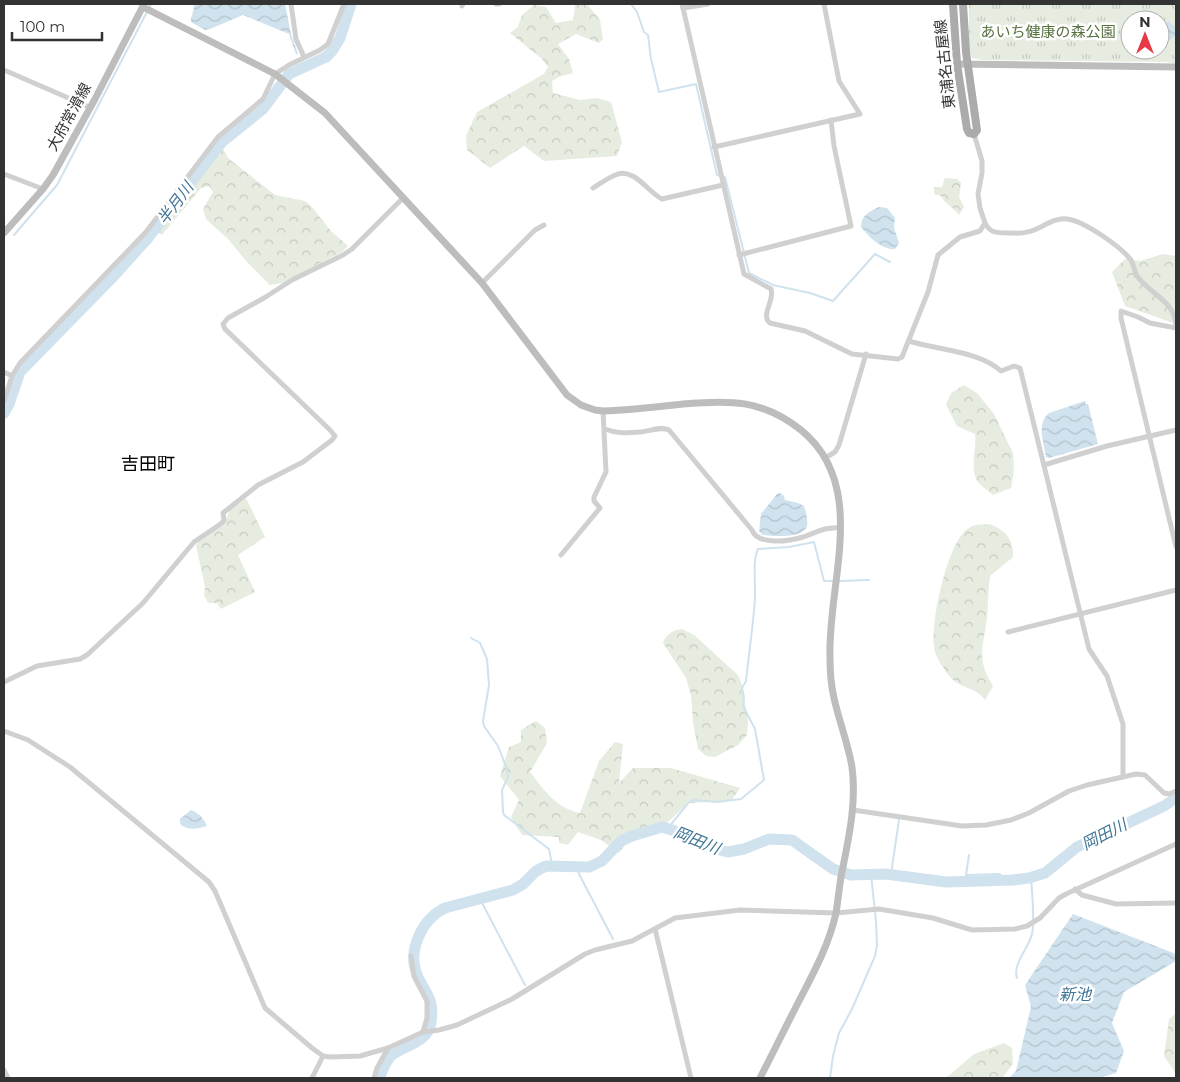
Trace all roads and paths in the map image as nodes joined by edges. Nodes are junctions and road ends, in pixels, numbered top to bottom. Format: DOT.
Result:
graph roads {
  1 [pos="291,4"];
  2 [pos="344,4"];
  3 [pos="708,4"];
  4 [pos="824,4"];
  5 [pos="953,4"];
  6 [pos="963,4"];
  7 [pos="143,5"];
  8 [pos="683,6"];
  9 [pos="304,58"];
  10 [pos="957,64"];
  11 [pos="967,64"];
  12 [pos="1176,67"];
  13 [pos="4,70"];
  14 [pos="277,75"];
  15 [pos="89,106"];
  16 [pos="831,120"];
  17 [pos="974,134"];
  18 [pos="714,148"];
  19 [pos="4,174"];
  20 [pos="723,185"];
  21 [pos="593,188"];
  22 [pos="43,189"];
  23 [pos="403,198"];
  24 [pos="985,223"];
  25 [pos="544,225"];
  26 [pos="4,233"];
  27 [pos="739,255"];
  28 [pos="482,283"];
  29 [pos="1176,328"];
  30 [pos="909,341"];
  31 [pos="866,354"];
  32 [pos="4,372"];
  33 [pos="12,376"];
  34 [pos="4,400"];
  35 [pos="603,411"];
  36 [pos="605,430"];
  37 [pos="1176,430"];
  38 [pos="1150,436"];
  39 [pos="825,458"];
  40 [pos="1044,466"];
  41 [pos="841,528"];
  42 [pos="1176,547"];
  43 [pos="561,555"];
  44 [pos="1176,590"];
  45 [pos="1082,615"];
  46 [pos="1008,632"];
  47 [pos="4,682"];
  48 [pos="4,731"];
  49 [pos="1123,776"];
  50 [pos="1176,791"];
  51 [pos="853,810"];
  52 [pos="1176,844"];
  53 [pos="1075,889"];
  54 [pos="1176,903"];
  55 [pos="836,913"];
  56 [pos="655,929"];
  57 [pos="411,956"];
  58 [pos="424,1032"];
  59 [pos="388,1048"];
  60 [pos="323,1056"];
  61 [pos="4,1070"];
  62 [pos="8,1078"];
  63 [pos="312,1078"];
  64 [pos="374,1078"];
  65 [pos="690,1078"];
  66 [pos="760,1078"];
  1 -- 9 [label="street"];
  2 -- 9 [label="street"];
  3 -- 8 [label="street"];
  4 -- 16 [label="street"];
  5 -- 10 [label="main road, 東浦名古屋線"];
  6 -- 11 [label="main road, 東浦名古屋線"];
  7 -- 14 [label="street"];
  7 -- 15 [label="street, 大府常滑線"];
  8 -- 18 [label="street"];
  9 -- 14 [label="street"];
  10 -- 11 [label="street"];
  10 -- 17 [label="main road, 東浦名古屋線"];
  11 -- 12 [label="street"];
  11 -- 17 [label="main road, 東浦名古屋線"];
  13 -- 15 [label="street"];
  14 -- 23 [label="street"];
  14 -- 33 [label="street"];
  15 -- 22 [label="street, 大府常滑線"];
  16 -- 18 [label="street"];
  16 -- 27 [label="street"];
  17 -- 24 [label="street"];
  18 -- 20 [label="street"];
  19 -- 22 [label="street"];
  20 -- 21 [label="street"];
  20 -- 27 [label="street"];
  22 -- 26 [label="street, 大府常滑線"];
  23 -- 28 [label="street"];
  23 -- 47 [label="street"];
  24 -- 29 [label="street"];
  24 -- 30 [label="street"];
  25 -- 28 [label="street"];
  27 -- 31 [label="street"];
  28 -- 35 [label="street"];
  29 -- 38 [label="street"];
  30 -- 31 [label="street"];
  30 -- 40 [label="street"];
  31 -- 39 [label="street"];
  32 -- 33 [label="street"];
  33 -- 34 [label="street"];
  35 -- 36 [label="street"];
  35 -- 39 [label="street"];
  36 -- 41 [label="street"];
  36 -- 43 [label="street"];
  37 -- 38 [label="street"];
  38 -- 40 [label="street"];
  38 -- 42 [label="street"];
  39 -- 41 [label="street"];
  40 -- 45 [label="street"];
  41 -- 51 [label="street"];
  44 -- 45 [label="street"];
  45 -- 46 [label="street"];
  45 -- 49 [label="street"];
  48 -- 60 [label="street"];
  49 -- 50 [label="street"];
  49 -- 51 [label="street"];
  51 -- 55 [label="street"];
  52 -- 53 [label="street"];
  53 -- 54 [label="street"];
  53 -- 55 [label="street"];
  55 -- 56 [label="street"];
  55 -- 66 [label="street"];
  56 -- 58 [label="street"];
  56 -- 65 [label="street"];
  57 -- 58 [label="street"];
  58 -- 59 [label="street"];
  59 -- 60 [label="street"];
  59 -- 64 [label="street"];
  60 -- 63 [label="street"];
  61 -- 62 [label="street"];
}
